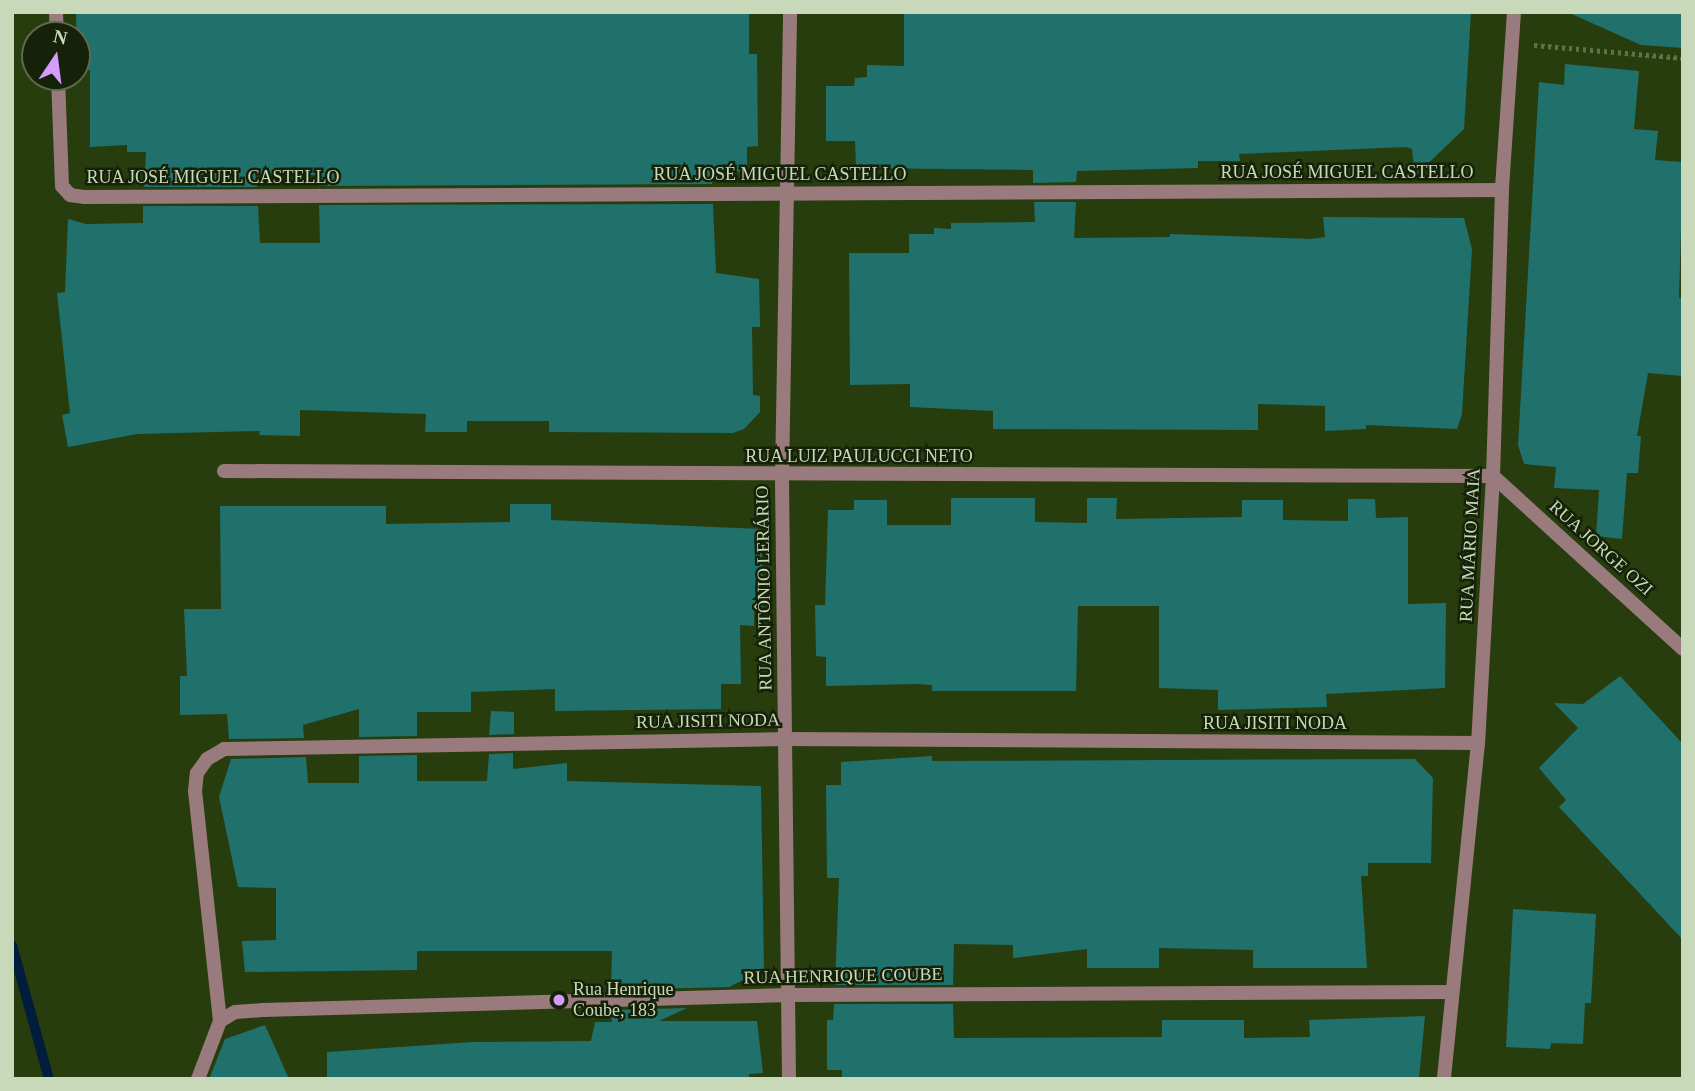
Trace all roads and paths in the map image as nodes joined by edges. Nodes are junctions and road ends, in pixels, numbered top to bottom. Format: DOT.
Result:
graph roads {
  1 [pos="790,12"];
  2 [pos="1514,12"];
  3 [pos="1512,43"];
  4 [pos="1683,58"];
  5 [pos="59,91"];
  6 [pos="1502,190"];
  7 [pos="788,194"];
  8 [pos="224,471"];
  9 [pos="782,476"];
  10 [pos="1493,476"];
  11 [pos="1683,649"];
  12 [pos="785,739"];
  13 [pos="1478,743"];
  14 [pos="1452,992"];
  15 [pos="790,995"];
  16 [pos="220,1020"];
  17 [pos="198,1079"];
  18 [pos="789,1079"];
  19 [pos="1444,1079"];
  1 -- 7 [label="street, RUA ANTÔNIO LERÁRIO"];
  2 -- 3 [label="street, RUA MÁRIO MAIA"];
  3 -- 4 [label="path"];
  3 -- 6 [label="street, RUA MÁRIO MAIA"];
  5 -- 7 [label="street, RUA JOSÉ MIGUEL CASTELLO"];
  6 -- 7 [label="street, RUA JOSÉ MIGUEL CASTELLO"];
  6 -- 10 [label="street, RUA MÁRIO MAIA"];
  7 -- 9 [label="street, RUA ANTÔNIO LERÁRIO"];
  8 -- 9 [label="street, RUA LUIZ PAULUCCI NETO"];
  9 -- 10 [label="street, RUA LUIZ PAULUCCI NETO"];
  9 -- 12 [label="street, RUA ANTÔNIO LERÁRIO"];
  10 -- 11 [label="street, RUA JORGE OZI"];
  10 -- 13 [label="street, RUA MÁRIO MAIA"];
  12 -- 13 [label="street, RUA JISITI NODA"];
  12 -- 15 [label="street, RUA ANTÔNIO LERÁRIO"];
  12 -- 16 [label="street, RUA JISITI NODA"];
  13 -- 14 [label="street, RUA MÁRIO MAIA"];
  14 -- 15 [label="street, RUA HENRIQUE COUBE"];
  14 -- 19 [label="street, RUA MÁRIO MAIA"];
  15 -- 16 [label="street, RUA HENRIQUE COUBE"];
  15 -- 18 [label="street, RUA ANTÔNIO LERÁRIO"];
  16 -- 17 [label="street"];
}
